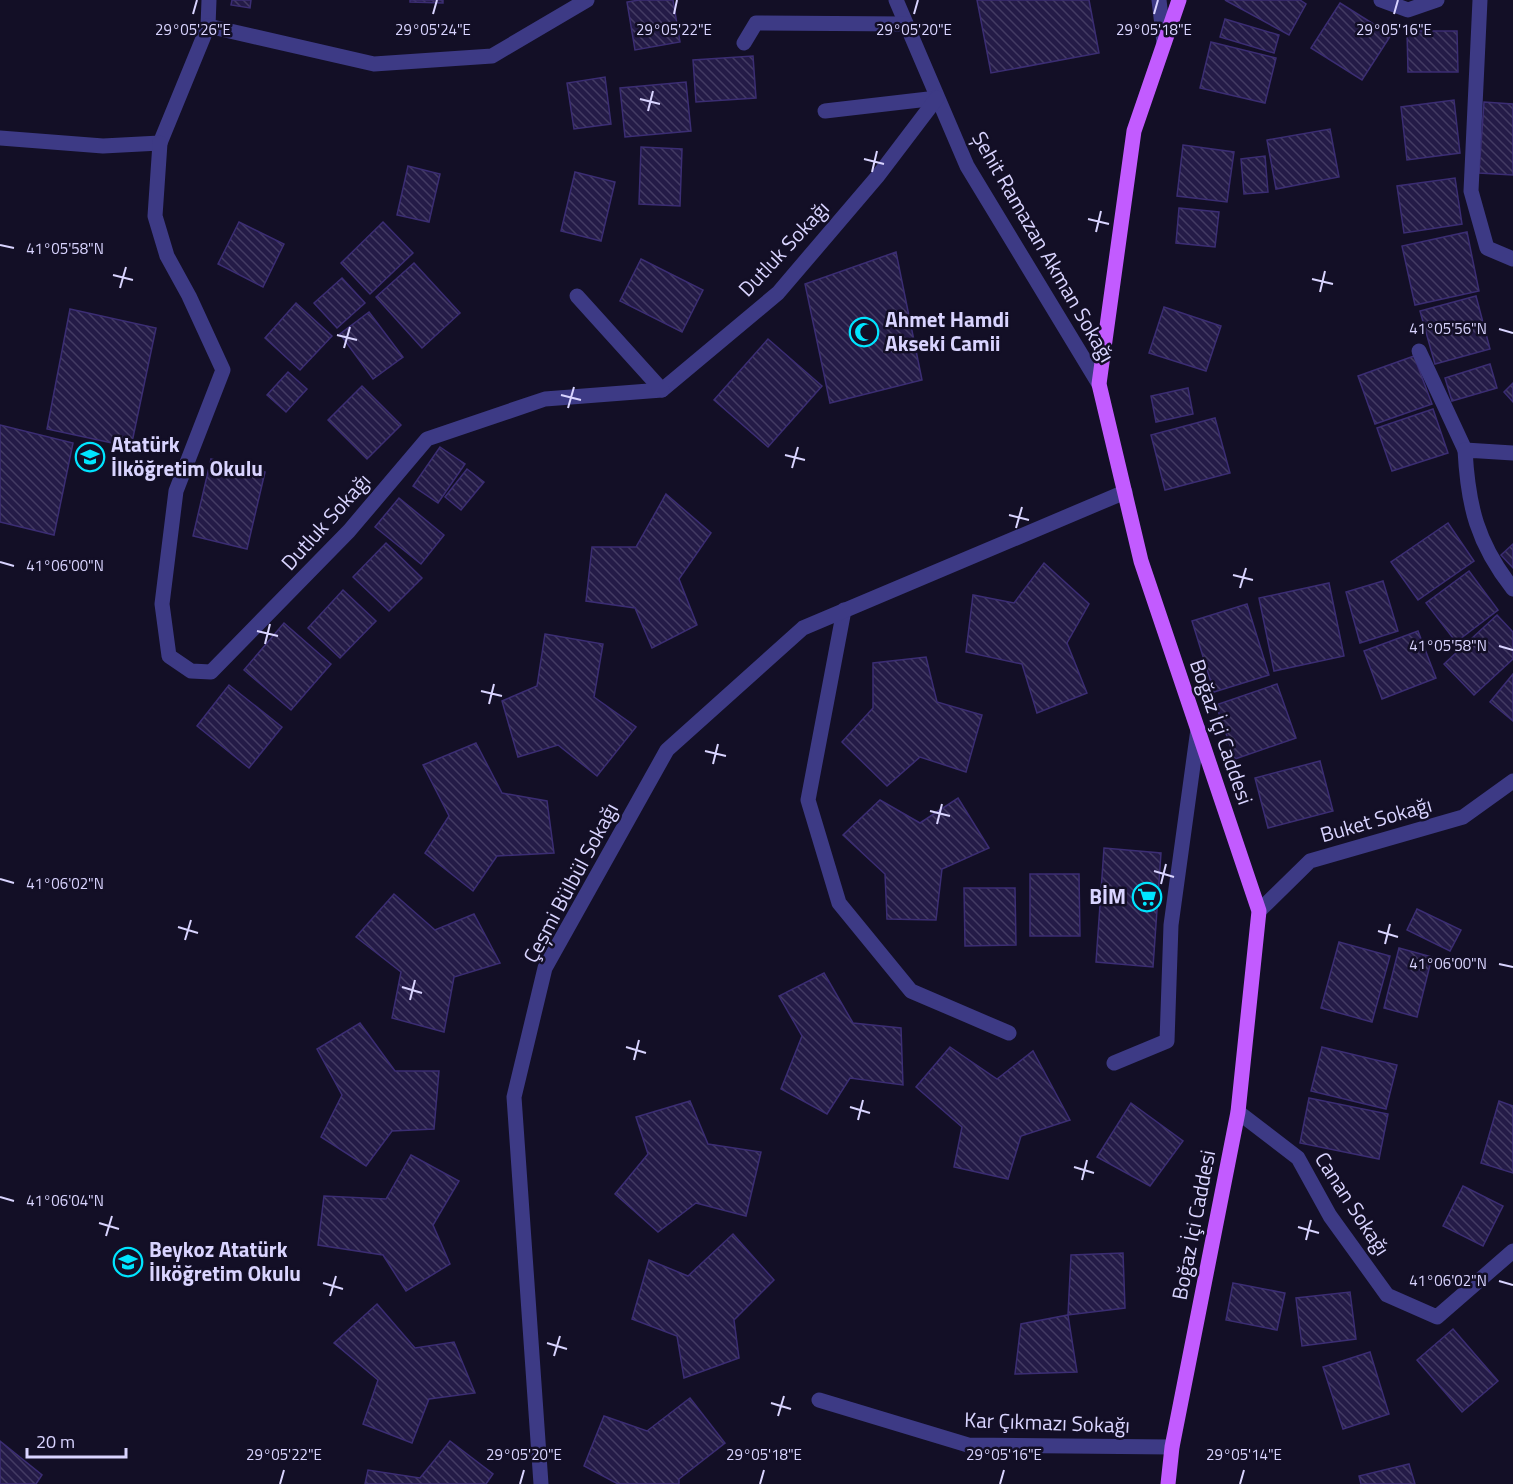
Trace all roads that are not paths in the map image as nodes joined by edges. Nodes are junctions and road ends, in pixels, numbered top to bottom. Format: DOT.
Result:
graph roads {
  1 [pos="209,0"];
  2 [pos="587,0"];
  3 [pos="896,0"];
  4 [pos="1159,0"];
  5 [pos="1179,0"];
  6 [pos="1381,0"];
  7 [pos="1437,0"];
  8 [pos="1480,0"];
  9 [pos="906,24"];
  10 [pos="208,26"];
  11 [pos="744,43"];
  12 [pos="1164,43"];
  13 [pos="938,98"];
  14 [pos="825,111"];
  15 [pos="0,138"];
  16 [pos="160,143"];
  17 [pos="1513,259"];
  18 [pos="577,296"];
  19 [pos="1419,351"];
  20 [pos="1100,384"];
  21 [pos="662,390"];
  22 [pos="1465,450"];
  23 [pos="1513,453"];
  24 [pos="1125,492"];
  25 [pos="1513,589"];
  26 [pos="844,610"];
  27 [pos="1198,729"];
  28 [pos="1513,781"];
  29 [pos="1259,911"];
  30 [pos="1009,1034"];
  31 [pos="1114,1063"];
  32 [pos="1239,1112"];
  33 [pos="1513,1251"];
  34 [pos="819,1400"];
  35 [pos="1172,1447"];
  36 [pos="541,1484"];
  37 [pos="1168,1484"];
  1 -- 10 [label="street"];
  2 -- 10 [label="street"];
  3 -- 9 [label="street, Şehit Ramazan Akman Sokağı"];
  4 -- 12 [label="street"];
  5 -- 12 [label="main road, Boğaz İçi Caddesi"];
  6 -- 7 [label="street"];
  8 -- 17 [label="street"];
  9 -- 11 [label="street"];
  9 -- 13 [label="street, Şehit Ramazan Akman Sokağı"];
  10 -- 16 [label="street, Dutluk Sokağı"];
  12 -- 20 [label="main road, Boğaz İçi Caddesi"];
  13 -- 14 [label="street"];
  13 -- 20 [label="street, Şehit Ramazan Akman Sokağı"];
  13 -- 21 [label="street, Dutluk Sokağı"];
  15 -- 16 [label="street"];
  16 -- 21 [label="street, Dutluk Sokağı"];
  18 -- 21 [label="street"];
  19 -- 22 [label="street"];
  20 -- 24 [label="main road, Boğaz İçi Caddesi"];
  22 -- 23 [label="street"];
  22 -- 25 [label="street"];
  24 -- 26 [label="street, Çeşmi Bülbül Sokağı"];
  24 -- 27 [label="main road, Boğaz İçi Caddesi"];
  26 -- 30 [label="street"];
  26 -- 36 [label="street, Çeşmi Bülbül Sokağı"];
  27 -- 29 [label="main road, Boğaz İçi Caddesi"];
  27 -- 31 [label="street"];
  28 -- 29 [label="street, Buket Sokağı"];
  29 -- 32 [label="main road, Boğaz İçi Caddesi"];
  32 -- 33 [label="street, Canan Sokağı"];
  32 -- 35 [label="main road, Boğaz İçi Caddesi"];
  34 -- 35 [label="street, Kar Çıkmazı Sokağı"];
  35 -- 37 [label="main road, Boğaz İçi Caddesi"];
}
